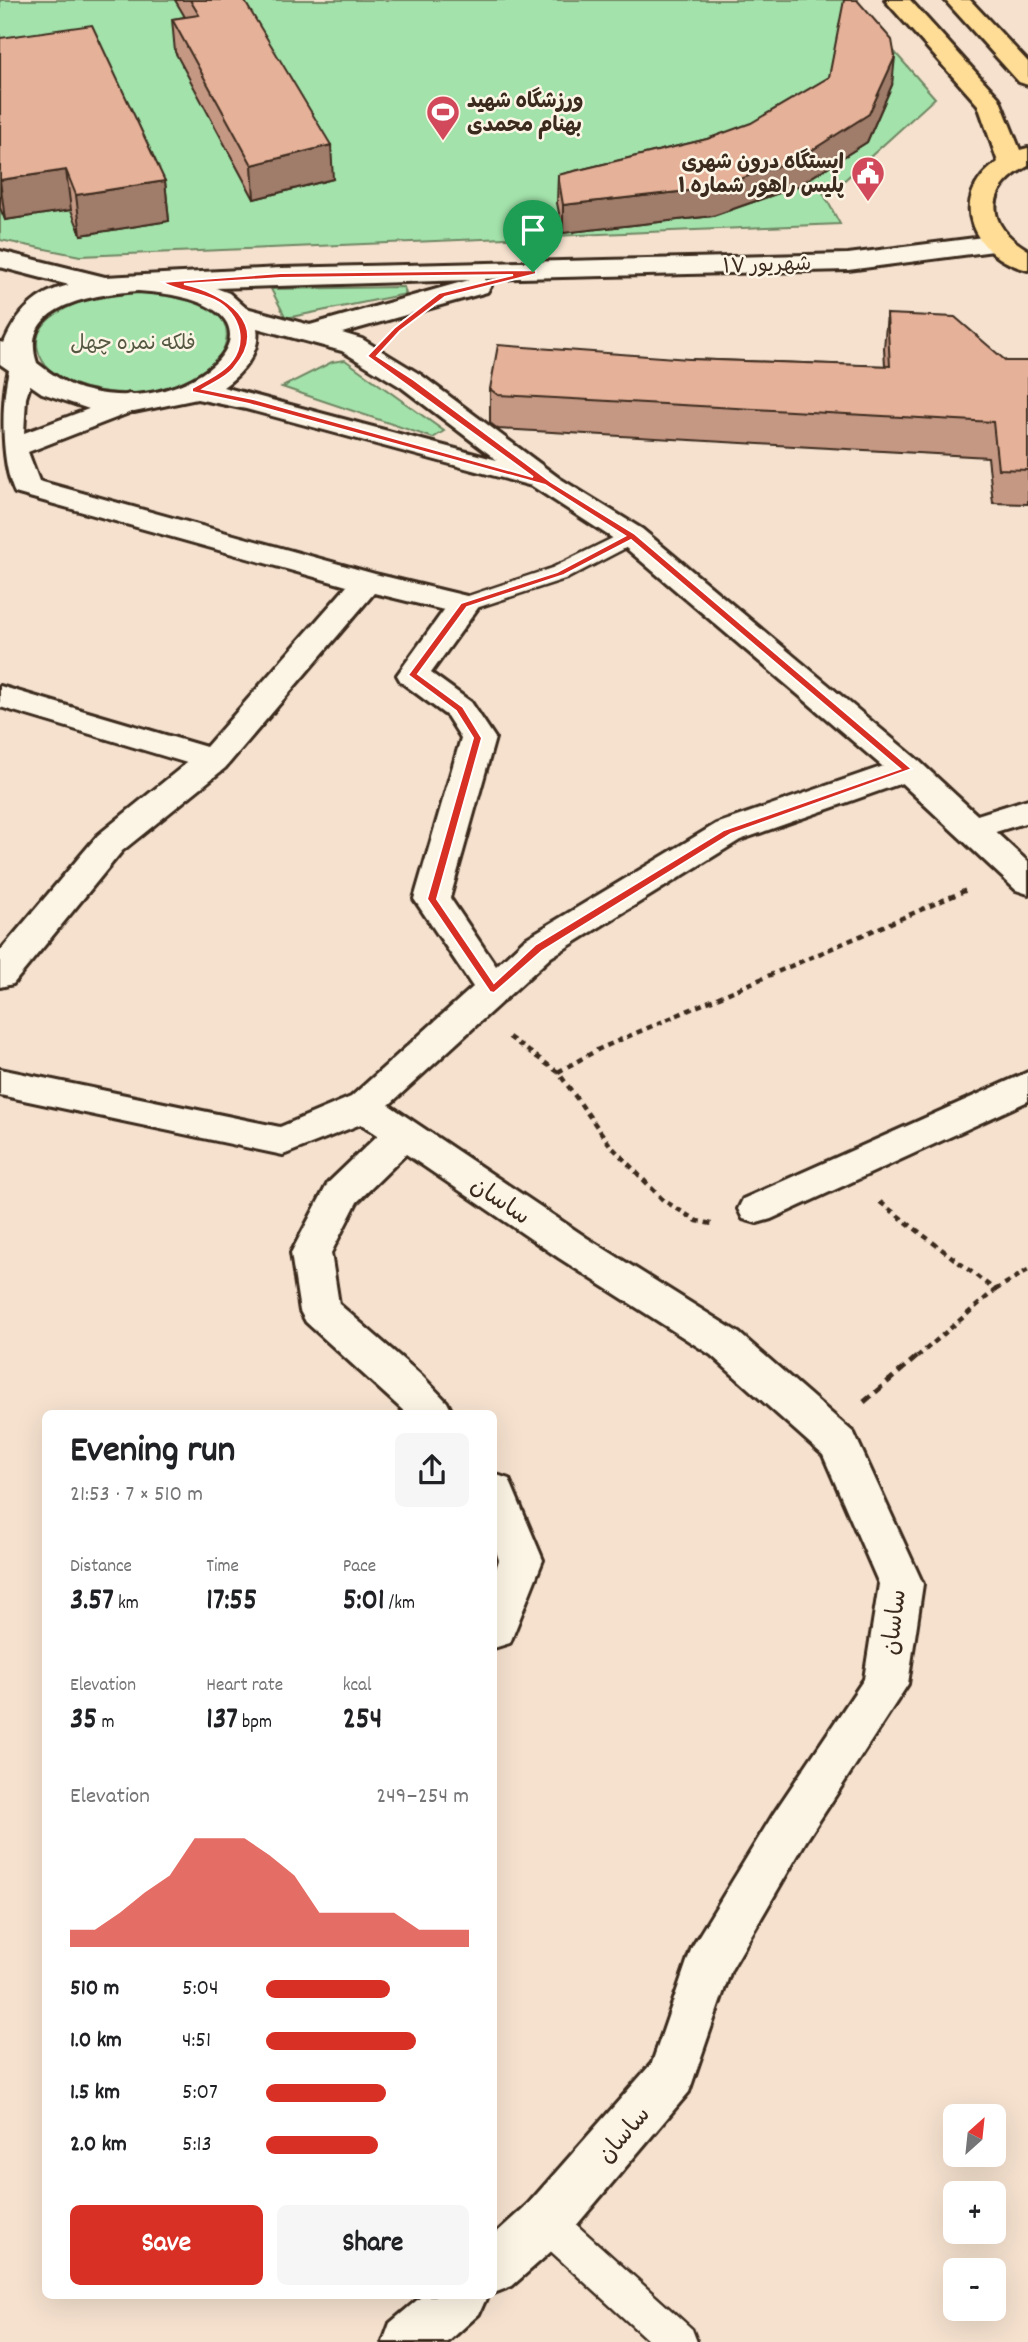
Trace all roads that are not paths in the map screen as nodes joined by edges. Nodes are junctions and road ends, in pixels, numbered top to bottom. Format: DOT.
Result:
graph roads {
  1 [pos="897,0"];
  2 [pos="957,0"];
  3 [pos="1028,77"];
  4 [pos="1020,159"];
  5 [pos="999,243"];
  6 [pos="0,259"];
  7 [pos="1028,262"];
  8 [pos="533,272"];
  9 [pos="166,282"];
  10 [pos="103,284"];
  11 [pos="442,295"];
  12 [pos="237,314"];
  13 [pos="309,334"];
  14 [pos="372,356"];
  15 [pos="11,358"];
  16 [pos="229,369"];
  17 [pos="195,390"];
  18 [pos="129,403"];
  19 [pos="5,450"];
  20 [pos="548,484"];
  21 [pos="631,536"];
  22 [pos="367,582"];
  23 [pos="464,605"];
  24 [pos="0,696"];
  25 [pos="213,760"];
  26 [pos="907,769"];
  27 [pos="1028,810"];
  28 [pos="973,828"];
  29 [pos="1021,877"];
  30 [pos="0,975"];
  31 [pos="482,1000"];
  32 [pos="0,1082"];
  33 [pos="1028,1085"];
  34 [pos="364,1107"];
  35 [pos="403,1134"];
  36 [pos="757,1209"];
  37 [pos="428,1410"];
  38 [pos="497,1499"];
  39 [pos="497,1622"];
  40 [pos="547,2222"];
  41 [pos="497,2265"];
  42 [pos="458,2299"];
  43 [pos="409,2342"];
  44 [pos="678,2342"];
  1 -- 4 [label="main road"];
  2 -- 3 [label="main road"];
  4 -- 5 [label="main road"];
  5 -- 7 [label="main road"];
  5 -- 8 [label="street, ۱۷ شهریور"];
  6 -- 10 [label="street"];
  8 -- 9 [label="street"];
  8 -- 11 [label="street"];
  9 -- 10 [label="street"];
  9 -- 12 [label="street"];
  10 -- 15 [label="street"];
  11 -- 13 [label="street"];
  11 -- 14 [label="street"];
  12 -- 13 [label="street"];
  12 -- 16 [label="street"];
  13 -- 14 [label="street"];
  13 -- 16 [label="street"];
  14 -- 20 [label="street"];
  15 -- 18 [label="street"];
  15 -- 19 [label="street"];
  16 -- 17 [label="street"];
  17 -- 18 [label="street"];
  17 -- 20 [label="street"];
  18 -- 19 [label="street"];
  19 -- 22 [label="street"];
  20 -- 21 [label="street"];
  21 -- 23 [label="lane"];
  21 -- 26 [label="street"];
  22 -- 23 [label="street"];
  22 -- 25 [label="street"];
  23 -- 31 [label="street"];
  24 -- 25 [label="street"];
  25 -- 30 [label="street"];
  26 -- 28 [label="street"];
  26 -- 31 [label="street"];
  27 -- 28 [label="street"];
  28 -- 29 [label="street"];
  31 -- 34 [label="street"];
  32 -- 34 [label="street"];
  33 -- 36 [label="street"];
  34 -- 35 [label="street, ساسان"];
  35 -- 37 [label="street"];
  35 -- 40 [label="street, ساسان"];
  38 -- 39 [label="street"];
  40 -- 41 [label="street, ساسان"];
  40 -- 44 [label="lane"];
  42 -- 43 [label="street"];
}
